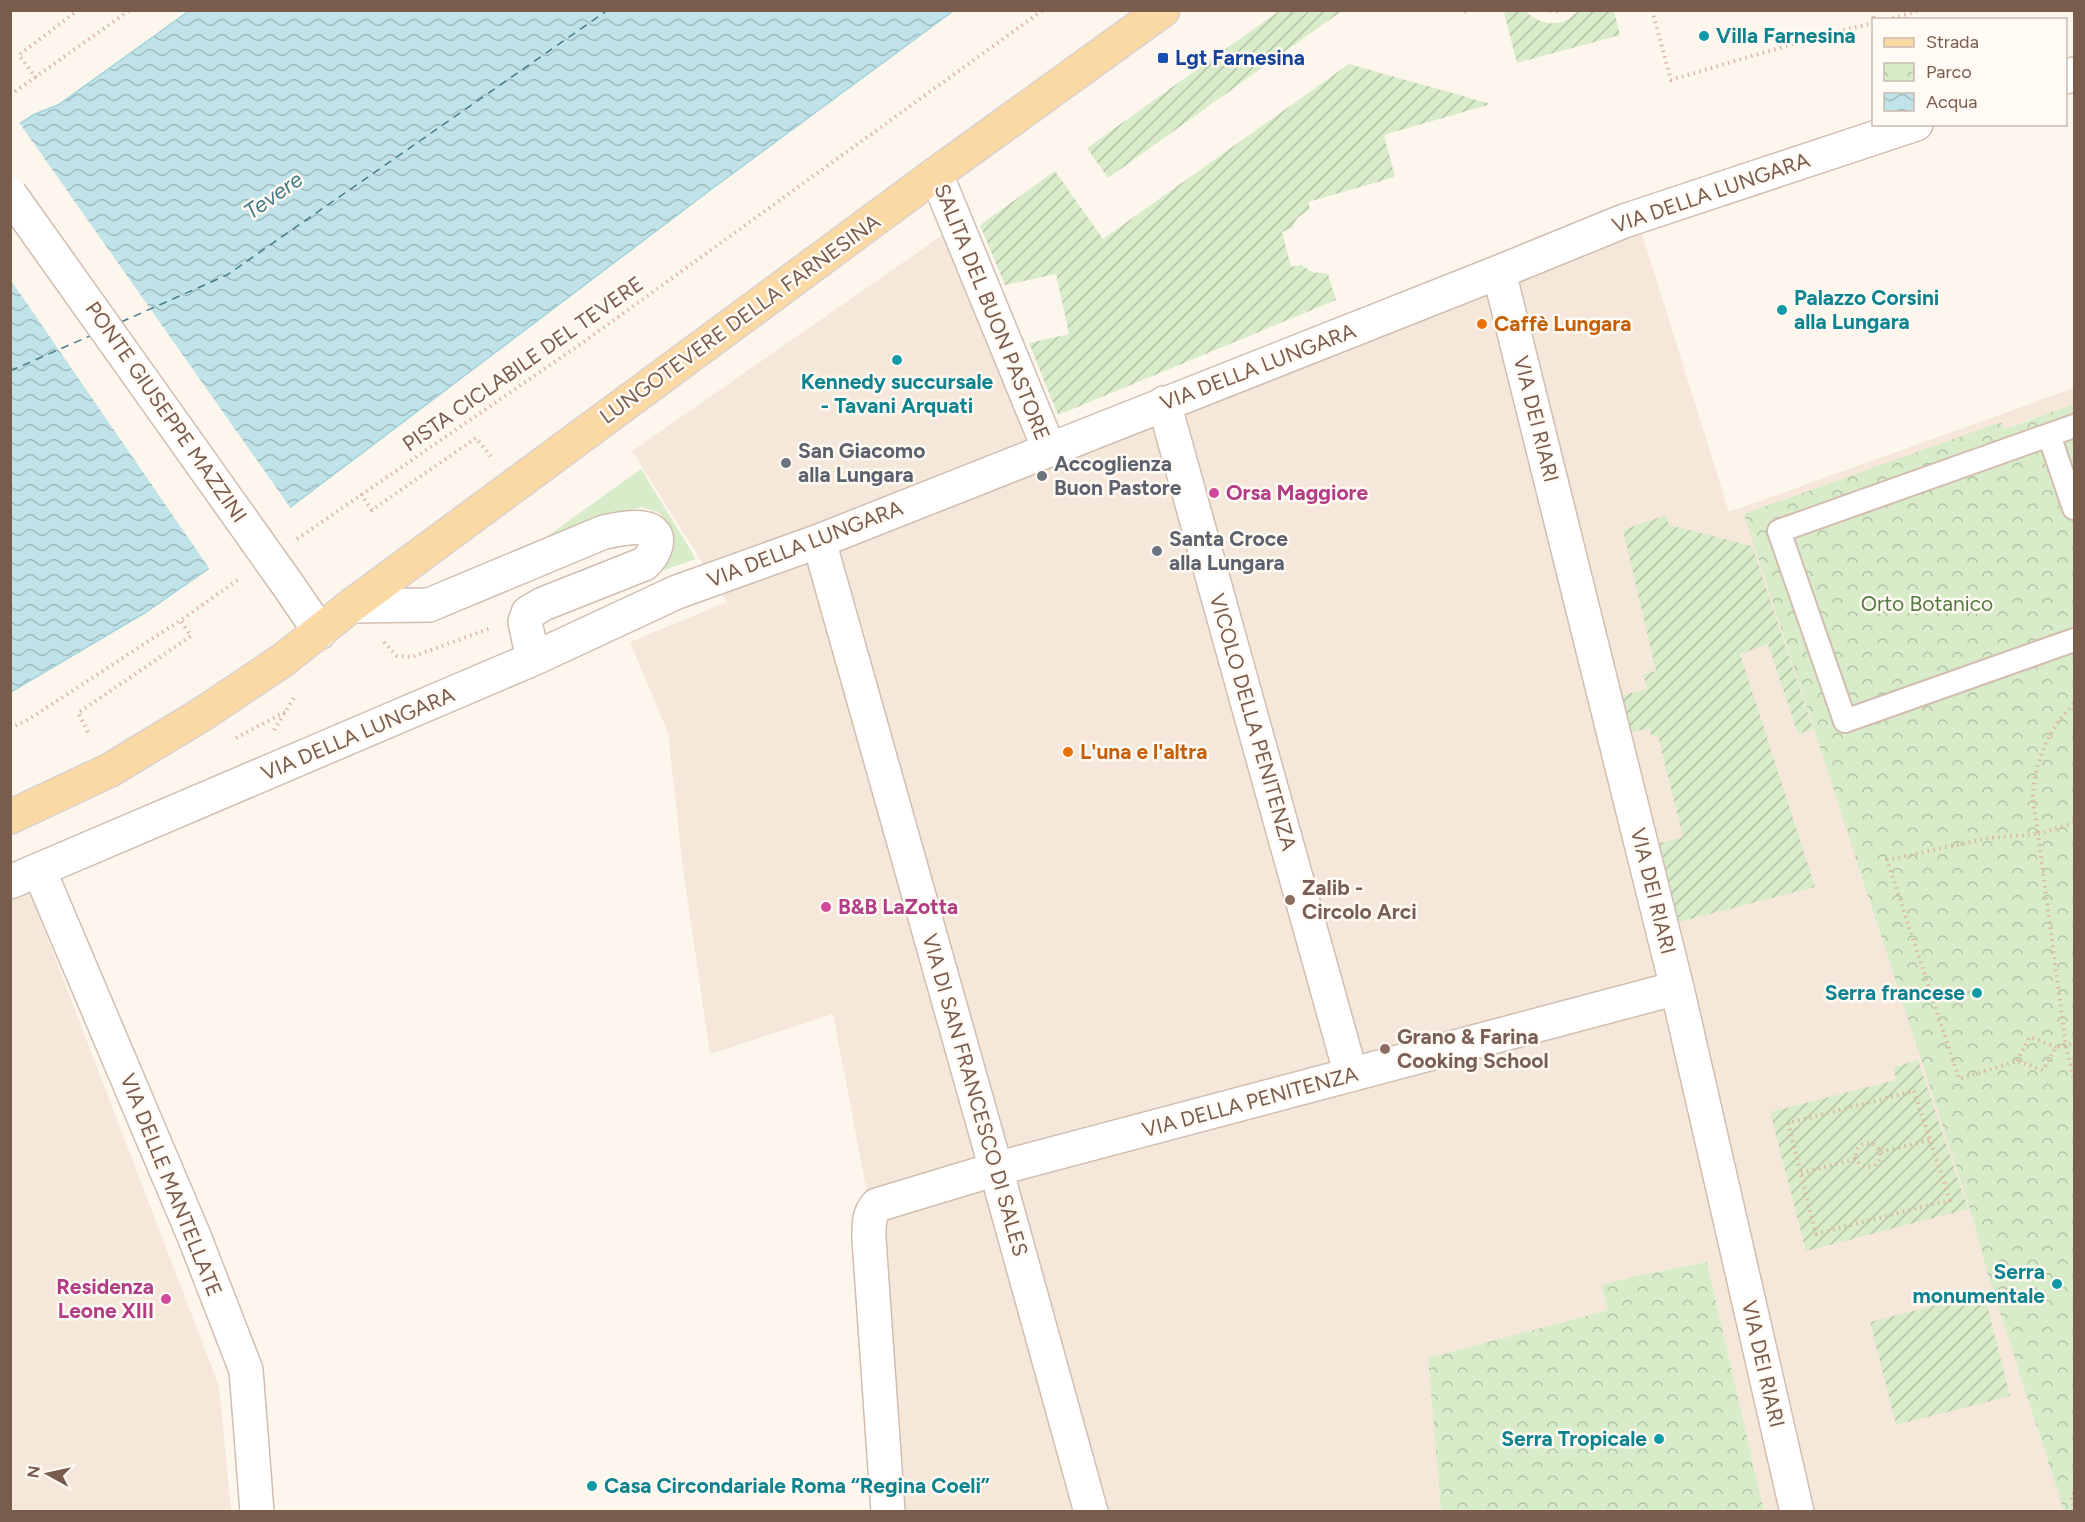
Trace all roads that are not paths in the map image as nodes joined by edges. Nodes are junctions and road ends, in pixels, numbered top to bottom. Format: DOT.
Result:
graph roads {
  1 [pos="1163,10"];
  2 [pos="1910,126"];
  3 [pos="936,174"];
  4 [pos="10,194"];
  5 [pos="1499,272"];
  6 [pos="1164,403"];
  7 [pos="2074,426"];
  8 [pos="2049,435"];
  9 [pos="1049,449"];
  10 [pos="2074,508"];
  11 [pos="819,541"];
  12 [pos="351,606"];
  13 [pos="320,632"];
  14 [pos="2074,640"];
  15 [pos="533,658"];
  16 [pos="10,817"];
  17 [pos="25,876"];
  18 [pos="1677,988"];
  19 [pos="1351,1075"];
  20 [pos="996,1169"];
  21 [pos="257,1512"];
  22 [pos="888,1512"];
  23 [pos="1091,1512"];
  24 [pos="1797,1512"];
  1 -- 3 [label="main road, LUNGOTEVERE DELLA FARNESINA"];
  2 -- 5 [label="street, VIA DELLA LUNGARA"];
  3 -- 9 [label="street, SALITA DEL BUON PASTORE"];
  3 -- 12 [label="main road, LUNGOTEVERE DELLA FARNESINA"];
  4 -- 13 [label="street, PONTE GIUSEPPE MAZZINI, bridge"];
  5 -- 6 [label="street, VIA DELLA LUNGARA"];
  5 -- 18 [label="street, VIA DEI RIARI"];
  6 -- 9 [label="street, VIA DELLA LUNGARA"];
  6 -- 19 [label="street, VICOLO DELLA PENITENZA"];
  7 -- 8 [label="lane"];
  8 -- 10 [label="lane"];
  8 -- 14 [label="lane"];
  9 -- 11 [label="street, VIA DELLA LUNGARA"];
  11 -- 15 [label="street, VIA DELLA LUNGARA"];
  11 -- 20 [label="street, VIA DI SAN FRANCESCO DI SALES"];
  12 -- 13 [label="main road, LUNGOTEVERE DELLA FARNESINA"];
  12 -- 15 [label="street"];
  13 -- 16 [label="main road, LUNGOTEVERE DELLA FARNESINA"];
  15 -- 17 [label="street, VIA DELLA LUNGARA"];
  17 -- 21 [label="street, VIA DELLE MANTELLATE"];
  18 -- 19 [label="street, VIA DELLA PENITENZA"];
  18 -- 24 [label="street, VIA DEI RIARI"];
  19 -- 20 [label="street, VIA DELLA PENITENZA"];
  20 -- 22 [label="street, VIA DELLA PENITENZA"];
  20 -- 23 [label="street, VIA DI SAN FRANCESCO DI SALES"];
}
